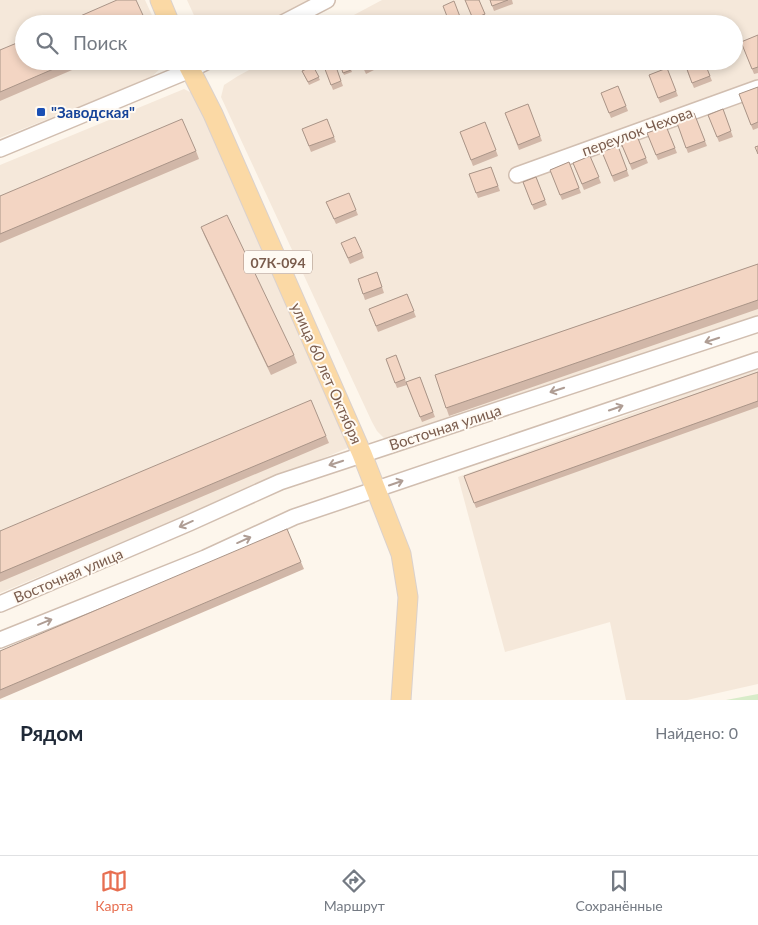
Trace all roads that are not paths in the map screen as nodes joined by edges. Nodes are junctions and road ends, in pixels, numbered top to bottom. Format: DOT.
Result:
graph roads {
  1 [pos="160,0"];
  2 [pos="327,0"];
  3 [pos="166,15"];
  4 [pos="298,15"];
  5 [pos="179,70"];
  6 [pos="190,70"];
  7 [pos="758,88"];
  8 [pos="0,149"];
  9 [pos="517,175"];
  10 [pos="758,324"];
  11 [pos="758,360"];
  12 [pos="362,454"];
  13 [pos="376,490"];
  14 [pos="0,604"];
  15 [pos="0,640"];
  16 [pos="401,700"];
  1 -- 3 [label="main road"];
  2 -- 4 [label="street"];
  5 -- 8 [label="street"];
  6 -- 12 [label="main road, улица 60 лет Октября / 07К-094"];
  7 -- 9 [label="street, переулок Чехова"];
  10 -- 12 [label="street, Восточная улица, one-way"];
  13 -- 11 [label="street, one-way"];
  12 -- 13 [label="main road, улица 60 лет Октября / 07К-094"];
  12 -- 14 [label="street, Восточная улица, one-way"];
  15 -- 13 [label="street, one-way"];
  13 -- 16 [label="main road, улица 60 лет Октября / 07К-094"];
}
